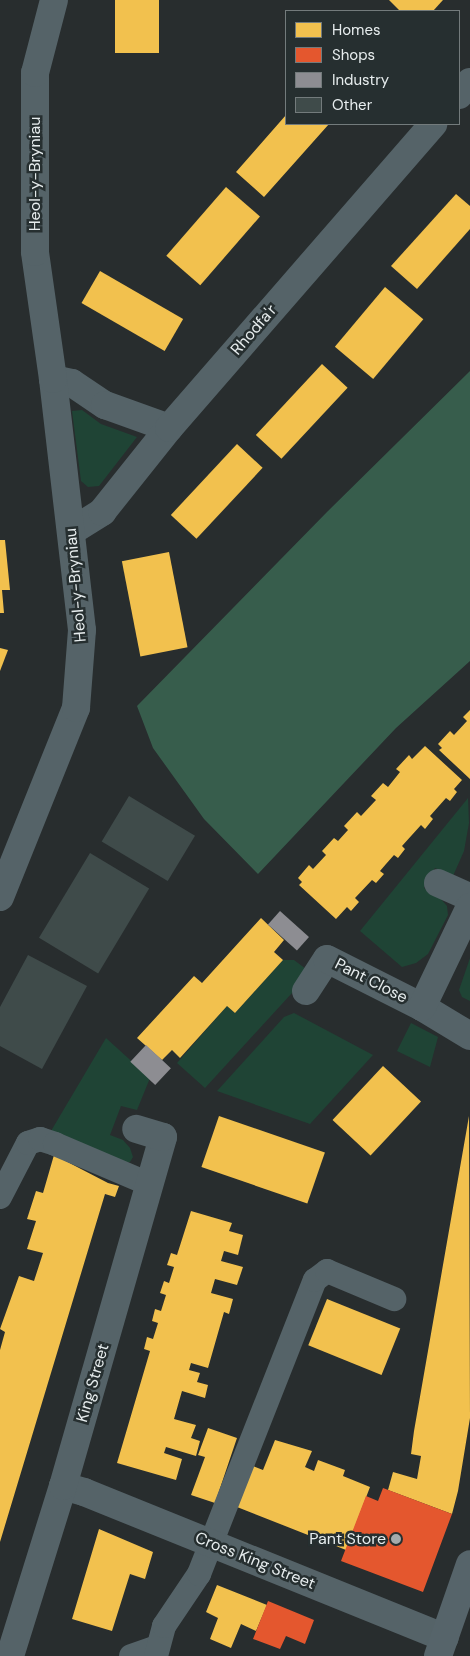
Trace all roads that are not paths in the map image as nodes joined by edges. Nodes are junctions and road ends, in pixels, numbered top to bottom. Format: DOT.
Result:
graph roads {
  1 [pos="54,0"];
  2 [pos="470,82"];
  3 [pos="460,94"];
  4 [pos="433,125"];
  5 [pos="53,379"];
  6 [pos="169,428"];
  7 [pos="72,531"];
  8 [pos="438,884"];
  9 [pos="0,897"];
  10 [pos="470,897"];
  11 [pos="470,907"];
  12 [pos="306,991"];
  13 [pos="422,1007"];
  14 [pos="470,1036"];
  15 [pos="136,1129"];
  16 [pos="150,1184"];
  17 [pos="0,1197"];
  18 [pos="394,1299"];
  19 [pos="63,1486"];
  20 [pos="210,1543"];
  21 [pos="470,1564"];
  22 [pos="442,1647"];
  23 [pos="156,1651"];
  24 [pos="10,1656"];
  25 [pos="131,1656"];
  1 -- 5 [label="street, Heol-y-Bryniau"];
  2 -- 3 [label="street"];
  4 -- 6 [label="street, Rhodfa'r"];
  5 -- 6 [label="street"];
  5 -- 7 [label="street, Heol-y-Bryniau"];
  6 -- 7 [label="street, Rhodfa'r"];
  7 -- 9 [label="street, Heol-y-Bryniau"];
  8 -- 10 [label="street"];
  11 -- 13 [label="street, Pant Close"];
  12 -- 13 [label="street, Pant Close"];
  13 -- 14 [label="street, Pant Close"];
  15 -- 16 [label="street, King Street"];
  16 -- 17 [label="lane"];
  16 -- 19 [label="street, King Street"];
  18 -- 20 [label="lane"];
  19 -- 20 [label="street, Cross King Street"];
  19 -- 24 [label="street, King Street"];
  20 -- 22 [label="street, Cross King Street"];
  20 -- 23 [label="lane"];
  21 -- 22 [label="street"];
  23 -- 25 [label="lane"];
}
